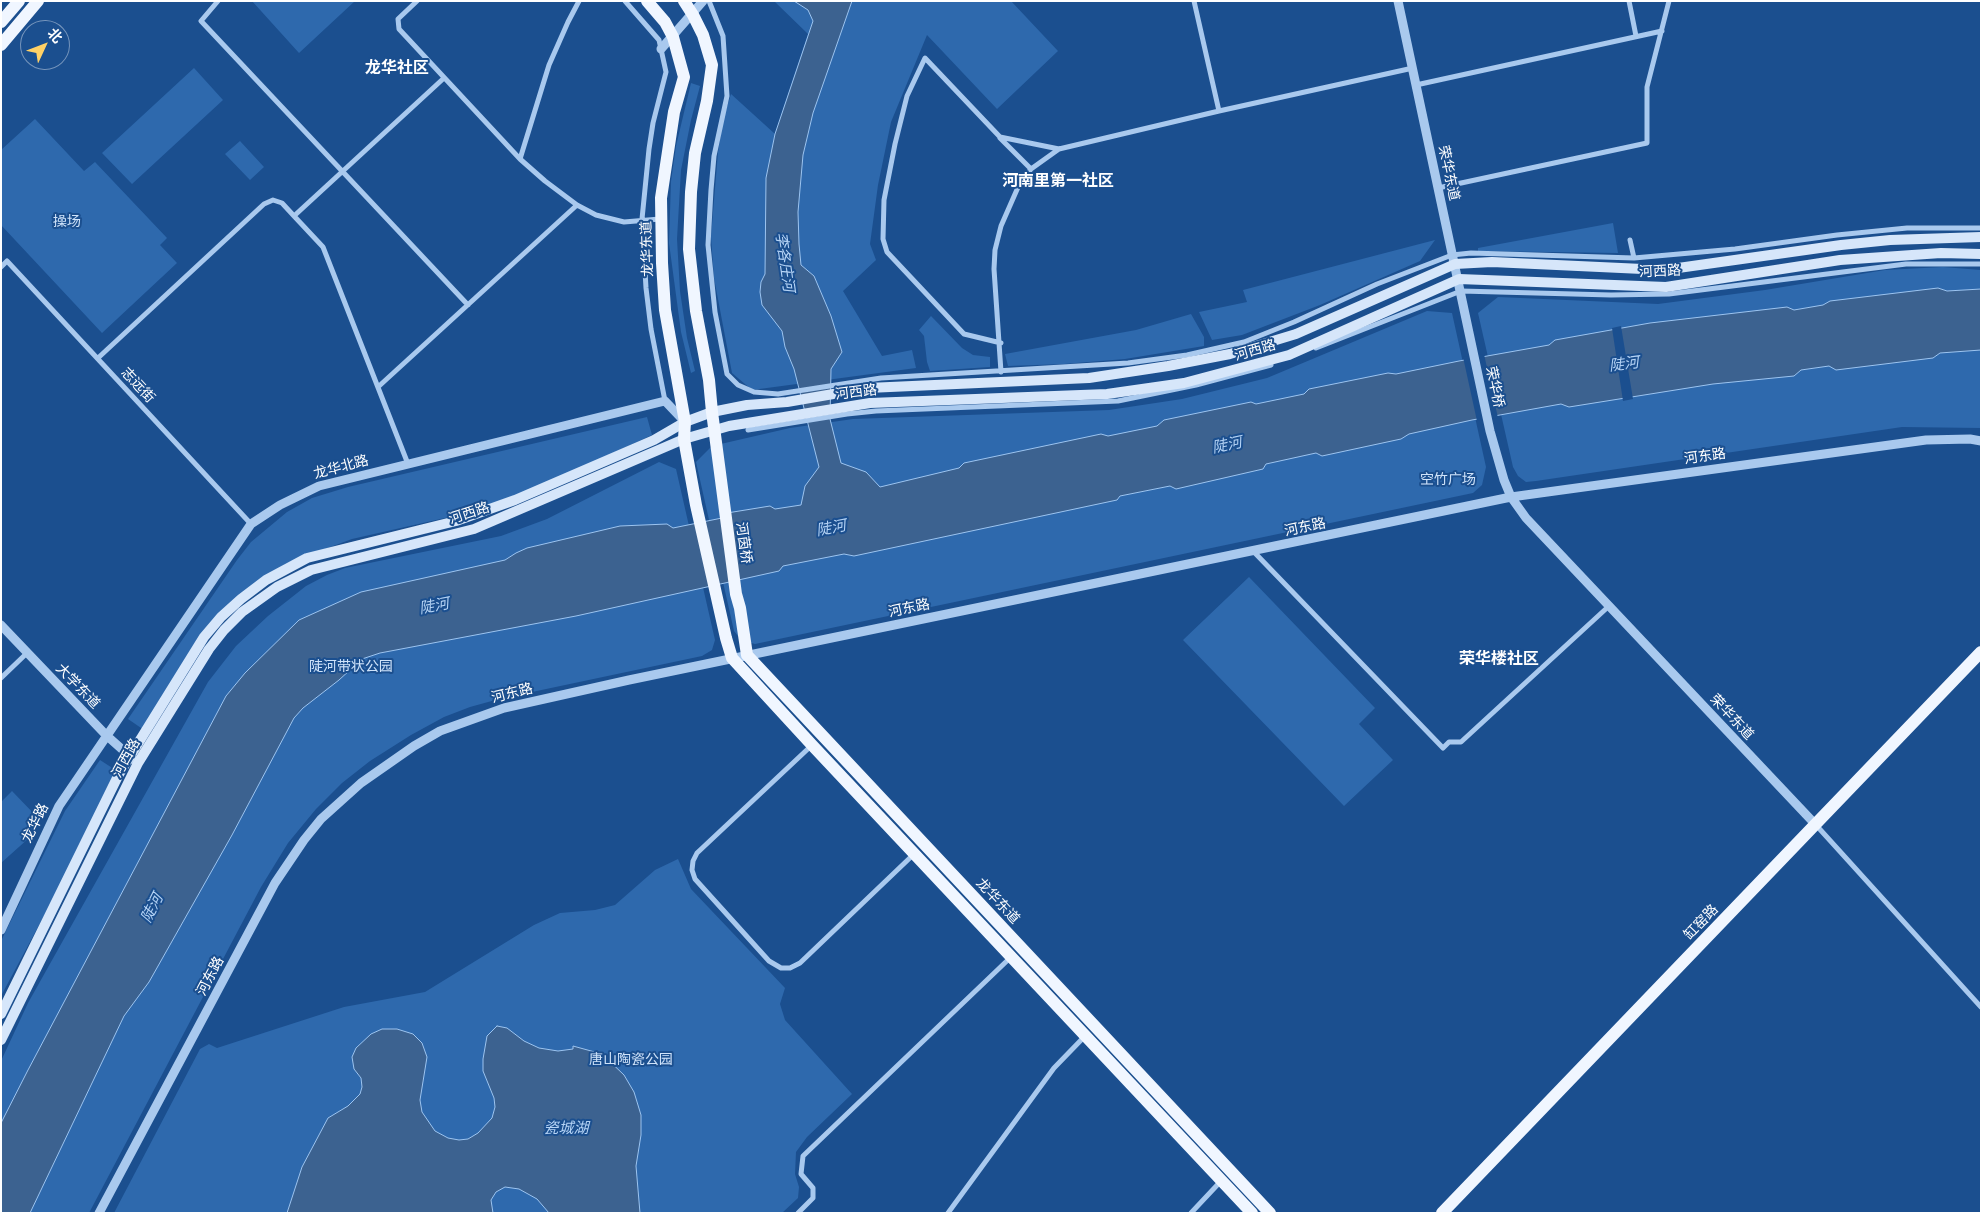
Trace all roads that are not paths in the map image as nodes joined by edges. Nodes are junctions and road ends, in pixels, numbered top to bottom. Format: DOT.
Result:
graph roads {
  1 [pos="19,1"];
  2 [pos="38,1"];
  3 [pos="218,1"];
  4 [pos="417,1"];
  5 [pos="579,1"];
  6 [pos="625,1"];
  7 [pos="647,1"];
  8 [pos="684,1"];
  9 [pos="703,1"];
  10 [pos="709,1"];
  11 [pos="1194,1"];
  12 [pos="1398,1"];
  13 [pos="1629,1"];
  14 [pos="1669,1"];
  15 [pos="693,15"];
  16 [pos="1,22"];
  17 [pos="1662,31"];
  18 [pos="1636,36"];
  19 [pos="674,37"];
  20 [pos="1,45"];
  21 [pos="661,49"];
  22 [pos="1413,68"];
  23 [pos="444,78"];
  24 [pos="1416,85"];
  25 [pos="1219,111"];
  26 [pos="1000,137"];
  27 [pos="1059,149"];
  28 [pos="520,159"];
  29 [pos="1031,169"];
  30 [pos="342,171"];
  31 [pos="1438,188"];
  32 [pos="577,204"];
  33 [pos="294,216"];
  34 [pos="660,219"];
  35 [pos="642,220"];
  36 [pos="1981,228"];
  37 [pos="1981,238"];
  38 [pos="1630,240"];
  39 [pos="1981,254"];
  40 [pos="1634,258"];
  41 [pos="1453,259"];
  42 [pos="1981,264"];
  43 [pos="1,267"];
  44 [pos="1664,270"];
  45 [pos="1459,280"];
  46 [pos="1666,287"];
  47 [pos="1461,291"];
  48 [pos="468,305"];
  49 [pos="1000,342"];
  50 [pos="1473,350"];
  51 [pos="98,358"];
  52 [pos="1001,372"];
  53 [pos="378,387"];
  54 [pos="842,387"];
  55 [pos="665,401"];
  56 [pos="846,410"];
  57 [pos="712,412"];
  58 [pos="792,419"];
  59 [pos="685,422"];
  60 [pos="714,430"];
  61 [pos="748,430"];
  62 [pos="1490,431"];
  63 [pos="684,439"];
  64 [pos="1981,441"];
  65 [pos="408,464"];
  66 [pos="1511,497"];
  67 [pos="251,524"];
  68 [pos="1254,552"];
  69 [pos="1609,606"];
  70 [pos="1,625"];
  71 [pos="1981,652"];
  72 [pos="28,653"];
  73 [pos="747,655"];
  74 [pos="732,658"];
  75 [pos="1,678"];
  76 [pos="106,735"];
  77 [pos="812,745"];
  78 [pos="134,760"];
  79 [pos="1815,824"];
  80 [pos="914,853"];
  81 [pos="1,930"];
  82 [pos="1012,957"];
  83 [pos="1981,1007"];
  84 [pos="1,1014"];
  85 [pos="1086,1035"];
  86 [pos="1,1040"];
  87 [pos="1222,1180"];
  88 [pos="99,1213"];
  89 [pos="798,1213"];
  90 [pos="948,1213"];
  91 [pos="1191,1213"];
  92 [pos="1252,1213"];
  93 [pos="1270,1213"];
  94 [pos="1442,1213"];
  1 -- 16 [label="main road"];
  2 -- 20 [label="main road"];
  3 -- 30 [label="street"];
  4 -- 23 [label="street"];
  5 -- 28 [label="street"];
  6 -- 21 [label="street"];
  7 -- 19 [label="main road, 龙华东道"];
  8 -- 15 [label="main road"];
  9 -- 15 [label="street"];
  10 -- 54 [label="street"];
  11 -- 25 [label="street"];
  12 -- 22 [label="street, 荣华东道"];
  13 -- 18 [label="street"];
  14 -- 17 [label="street"];
  15 -- 19 [label="street"];
  15 -- 57 [label="main road"];
  17 -- 18 [label="street"];
  17 -- 31 [label="street"];
  18 -- 24 [label="street"];
  19 -- 21 [label="street"];
  19 -- 34 [label="main road, 龙华东道"];
  21 -- 35 [label="street"];
  22 -- 24 [label="street, 荣华东道"];
  22 -- 25 [label="street"];
  23 -- 28 [label="street"];
  23 -- 30 [label="street"];
  24 -- 31 [label="street, 荣华东道"];
  25 -- 27 [label="street"];
  26 -- 27 [label="street"];
  26 -- 29 [label="street"];
  26 -- 49 [label="street"];
  27 -- 29 [label="street"];
  28 -- 32 [label="street"];
  29 -- 49 [label="street"];
  30 -- 33 [label="street"];
  30 -- 48 [label="street"];
  31 -- 41 [label="street, 荣华东道"];
  32 -- 35 [label="street"];
  32 -- 48 [label="street"];
  33 -- 51 [label="street"];
  33 -- 53 [label="street"];
  34 -- 35 [label="street"];
  34 -- 59 [label="main road, 龙华东道"];
  35 -- 55 [label="street"];
  36 -- 40 [label="street"];
  37 -- 44 [label="main road, 河西路"];
  38 -- 40 [label="street"];
  39 -- 46 [label="main road, 河西路"];
  40 -- 41 [label="street"];
  41 -- 44 [label="main road, 河西路"];
  41 -- 45 [label="street, 荣华东道"];
  41 -- 52 [label="street"];
  41 -- 54 [label="main road, 河西路"];
  42 -- 47 [label="street"];
  43 -- 51 [label="street, 志远街"];
  44 -- 46 [label="main road"];
  45 -- 46 [label="main road, 河西路"];
  45 -- 47 [label="street, 荣华东道"];
  45 -- 56 [label="main road, 河西路"];
  47 -- 50 [label="street, 荣华东道"];
  47 -- 56 [label="street"];
  48 -- 53 [label="street"];
  49 -- 52 [label="street"];
  50 -- 62 [label="street, 荣华桥"];
  51 -- 67 [label="street, 志远街"];
  52 -- 54 [label="street"];
  53 -- 65 [label="street"];
  54 -- 57 [label="main road, 河西路"];
  55 -- 59 [label="street"];
  55 -- 65 [label="street, 龙华北路"];
  56 -- 58 [label="main road, 河西路"];
  57 -- 59 [label="main road, 河西路"];
  57 -- 60 [label="main road"];
  58 -- 60 [label="main road, 河西路"];
  58 -- 61 [label="street"];
  59 -- 63 [label="main road, 龙华东道"];
  59 -- 78 [label="main road, 河西路"];
  60 -- 63 [label="main road, 河西路"];
  60 -- 73 [label="main road, 河茵桥"];
  62 -- 66 [label="street, 荣华东道"];
  63 -- 74 [label="main road, 龙华东道"];
  63 -- 78 [label="main road, 河西路"];
  64 -- 66 [label="street, 河东路"];
  65 -- 67 [label="street, 龙华北路"];
  66 -- 68 [label="street, 河东路"];
  66 -- 69 [label="street, 荣华东道"];
  67 -- 76 [label="street, 龙华北路"];
  68 -- 69 [label="street"];
  68 -- 73 [label="street, 河东路"];
  69 -- 79 [label="street, 荣华东道"];
  70 -- 72 [label="street, 大学东道"];
  71 -- 79 [label="main road, 缸窑路"];
  72 -- 75 [label="street"];
  72 -- 76 [label="street, 大学东道"];
  73 -- 74 [label="street, 河东路"];
  73 -- 93 [label="main road, 龙华东道"];
  74 -- 77 [label="main road, 龙华东道"];
  74 -- 88 [label="street, 河东路"];
  76 -- 78 [label="street, 大学东道"];
  76 -- 81 [label="street, 龙华路"];
  77 -- 80 [label="main road, 龙华东道"];
  77 -- 80 [label="street"];
  78 -- 84 [label="main road, 河西路"];
  78 -- 86 [label="main road, 河西路"];
  79 -- 83 [label="street, 荣华东道"];
  79 -- 94 [label="main road, 缸窑路"];
  80 -- 82 [label="main road, 龙华东道"];
  82 -- 85 [label="main road, 龙华东道"];
  82 -- 89 [label="street"];
  85 -- 87 [label="main road, 龙华东道"];
  85 -- 90 [label="street"];
  87 -- 91 [label="street"];
  87 -- 92 [label="main road, 龙华东道"];
}
